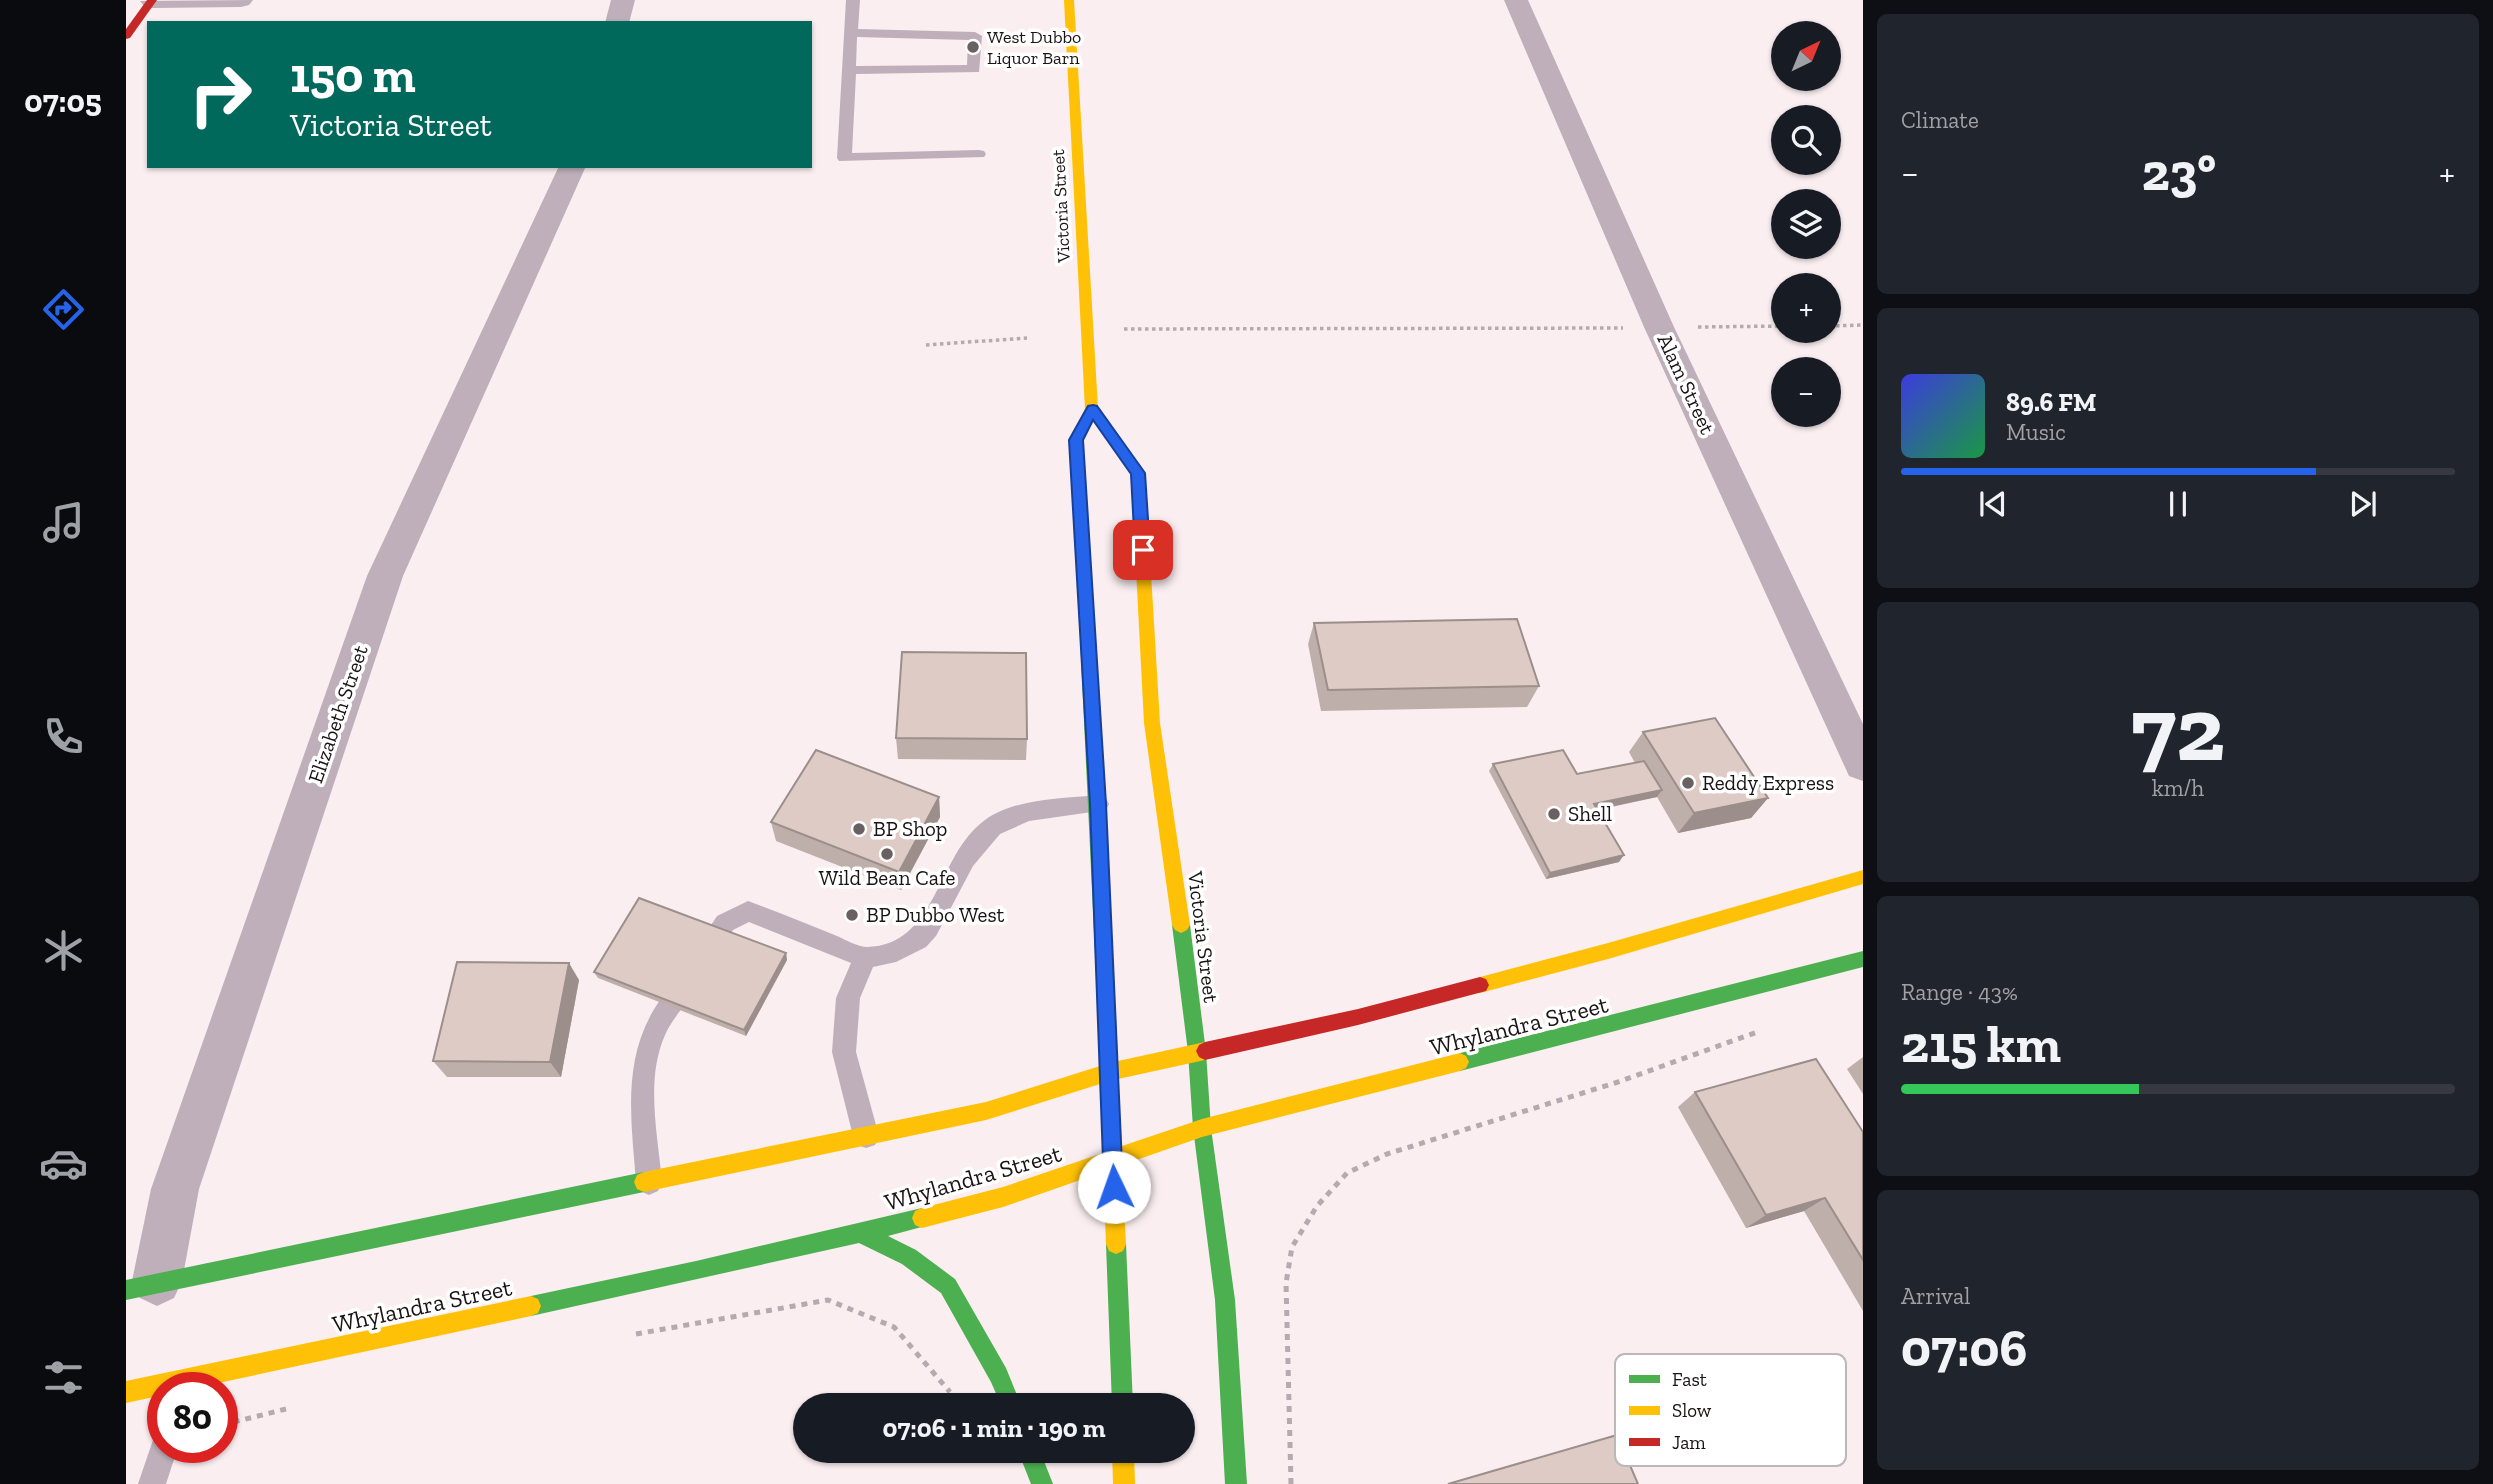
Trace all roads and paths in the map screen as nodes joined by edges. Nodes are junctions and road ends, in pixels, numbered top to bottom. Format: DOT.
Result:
graph roads {
  1 [pos="152,0"];
  2 [pos="241,0"];
  3 [pos="623,0"];
  4 [pos="853,0"];
  5 [pos="1069,0"];
  6 [pos="1516,0"];
  7 [pos="618,21"];
  8 [pos="128,31"];
  9 [pos="851,33"];
  10 [pos="849,70"];
  11 [pos="979,154"];
  12 [pos="572,168"];
  13 [pos="1863,325"];
  14 [pos="1771,326"];
  15 [pos="1841,326"];
  16 [pos="1659,327"];
  17 [pos="1088,330"];
  18 [pos="1027,338"];
  19 [pos="926,345"];
  20 [pos="1093,410"];
  21 [pos="1863,765"];
  22 [pos="1098,804"];
  23 [pos="1863,877"];
  24 [pos="865,958"];
  25 [pos="1863,959"];
  26 [pos="1773,1026"];
  27 [pos="1197,1052"];
  28 [pos="1108,1072"];
  29 [pos="1202,1128"];
  30 [pos="866,1136"];
  31 [pos="1112,1160"];
  32 [pos="649,1182"];
  33 [pos="861,1233"];
  34 [pos="141,1286"];
  35 [pos="624,1336"];
  36 [pos="232,1372"];
  37 [pos="147,1389"];
  38 [pos="126,1392"];
  39 [pos="951,1393"];
  40 [pos="1006,1393"];
  41 [pos="1123,1393"];
  42 [pos="290,1408"];
  43 [pos="238,1421"];
  44 [pos="159,1463"];
  45 [pos="1034,1463"];
  46 [pos="1123,1463"];
  47 [pos="152,1484"];
  48 [pos="1042,1484"];
  49 [pos="1124,1484"];
  50 [pos="1236,1484"];
  51 [pos="1291,1484"];
  1 -- 2 [label="street"];
  1 -- 8 [label="main road"];
  3 -- 7 [label="street"];
  4 -- 9 [label="lane"];
  5 -- 17 [label="main road, Victoria Street"];
  6 -- 16 [label="street, Alam Street"];
  9 -- 10 [label="lane"];
  9 -- 10 [label="lane"];
  10 -- 11 [label="lane"];
  12 -- 34 [label="street, Elizabeth Street"];
  13 -- 15 [label="path"];
  14 -- 16 [label="path"];
  16 -- 17 [label="path"];
  16 -- 21 [label="street, Alam Street"];
  17 -- 20 [label="main road, Victoria Street"];
  18 -- 19 [label="path"];
  20 -- 22 [label="main road"];
  20 -- 27 [label="main road, Victoria Street"];
  22 -- 24 [label="lane"];
  22 -- 28 [label="main road"];
  23 -- 27 [label="main road"];
  24 -- 30 [label="lane"];
  24 -- 32 [label="lane"];
  25 -- 29 [label="main road, Whylandra Street"];
  26 -- 51 [label="path"];
  27 -- 28 [label="main road"];
  27 -- 29 [label="main road, Victoria Street"];
  28 -- 30 [label="main road"];
  28 -- 31 [label="main road"];
  29 -- 31 [label="main road, Whylandra Street"];
  29 -- 50 [label="main road, Victoria Street"];
  30 -- 32 [label="main road"];
  31 -- 33 [label="main road, Whylandra Street"];
  31 -- 41 [label="main road"];
  32 -- 34 [label="main road"];
  33 -- 36 [label="main road, Whylandra Street"];
  33 -- 40 [label="main road"];
  35 -- 39 [label="path"];
  37 -- 38 [label="main road, Whylandra Street"];
  42 -- 43 [label="path"];
  44 -- 47 [label="lane"];
  45 -- 48 [label="main road"];
  46 -- 49 [label="main road"];
}
